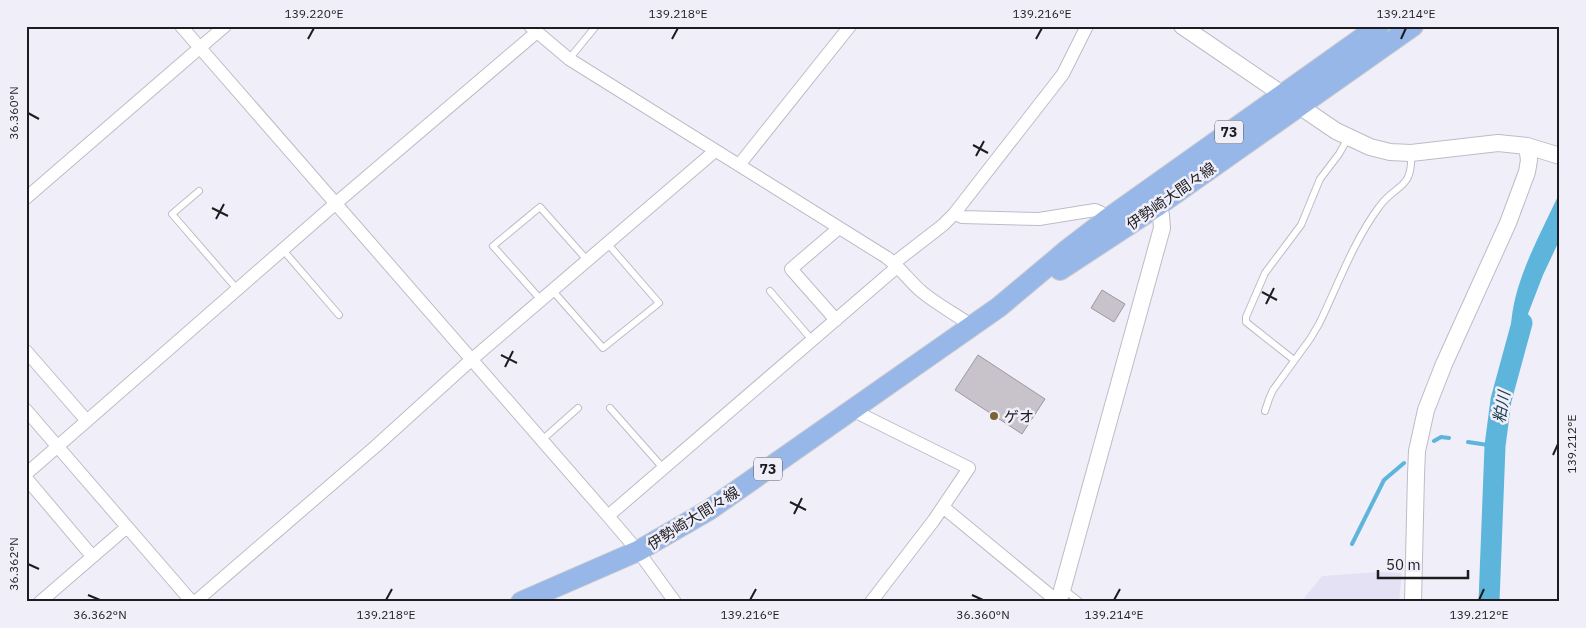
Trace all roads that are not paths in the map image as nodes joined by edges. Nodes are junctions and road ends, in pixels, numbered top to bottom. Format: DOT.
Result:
graph roads {
  1 [pos="181,26"];
  2 [pos="225,26"];
  3 [pos="596,26"];
  4 [pos="850,26"];
  5 [pos="1087,26"];
  6 [pos="1182,26"];
  7 [pos="1379,26"];
  8 [pos="1413,26"];
  9 [pos="533,29"];
  10 [pos="200,48"];
  11 [pos="569,59"];
  12 [pos="1282,95"];
  13 [pos="1300,107"];
  14 [pos="1348,138"];
  15 [pos="1527,146"];
  16 [pos="715,151"];
  17 [pos="1411,153"];
  18 [pos="1558,155"];
  19 [pos="739,165"];
  20 [pos="199,191"];
  21 [pos="26,198"];
  22 [pos="335,204"];
  23 [pos="1156,207"];
  24 [pos="954,214"];
  25 [pos="1106,220"];
  26 [pos="840,228"];
  27 [pos="607,243"];
  28 [pos="283,250"];
  29 [pos="587,260"];
  30 [pos="895,265"];
  31 [pos="237,289"];
  32 [pos="552,290"];
  33 [pos="770,291"];
  34 [pos="541,300"];
  35 [pos="998,306"];
  36 [pos="339,315"];
  37 [pos="836,320"];
  38 [pos="971,326"];
  39 [pos="812,340"];
  40 [pos="26,351"];
  41 [pos="471,360"];
  42 [pos="1294,360"];
  43 [pos="578,408"];
  44 [pos="610,408"];
  45 [pos="26,410"];
  46 [pos="852,410"];
  47 [pos="1265,411"];
  48 [pos="87,421"];
  49 [pos="542,440"];
  50 [pos="58,446"];
  51 [pos="663,468"];
  52 [pos="26,474"];
  53 [pos="26,478"];
  54 [pos="943,507"];
  55 [pos="608,516"];
  56 [pos="127,526"];
  57 [pos="638,551"];
  58 [pos="92,556"];
  59 [pos="1058,597"];
  60 [pos="526,601"];
  61 [pos="40,602"];
  62 [pos="194,602"];
  63 [pos="675,602"];
  64 [pos="871,602"];
  65 [pos="1080,602"];
  66 [pos="1413,602"];
  1 -- 10 [label="street"];
  2 -- 10 [label="street"];
  3 -- 11 [label="lane"];
  4 -- 19 [label="street"];
  5 -- 24 [label="street"];
  6 -- 12 [label="street"];
  7 -- 12 [label="main road, 伊勢崎大間々線 / 73"];
  8 -- 13 [label="main road, 伊勢崎大間々線 / 73"];
  9 -- 11 [label="street"];
  9 -- 22 [label="street"];
  10 -- 21 [label="street"];
  10 -- 22 [label="street"];
  11 -- 16 [label="street"];
  12 -- 13 [label="street"];
  12 -- 25 [label="main road, 伊勢崎大間々線 / 73"];
  13 -- 14 [label="street"];
  13 -- 23 [label="main road, 伊勢崎大間々線 / 73"];
  14 -- 17 [label="street"];
  14 -- 42 [label="lane"];
  15 -- 17 [label="street"];
  15 -- 18 [label="street"];
  15 -- 66 [label="street"];
  16 -- 19 [label="street"];
  16 -- 27 [label="street"];
  17 -- 42 [label="lane"];
  19 -- 26 [label="street"];
  20 -- 31 [label="lane"];
  22 -- 28 [label="street"];
  22 -- 41 [label="street"];
  23 -- 35 [label="main road, 伊勢崎大間々線 / 73"];
  23 -- 59 [label="street"];
  24 -- 25 [label="street"];
  24 -- 30 [label="street"];
  25 -- 35 [label="main road, 伊勢崎大間々線 / 73"];
  26 -- 30 [label="street"];
  26 -- 37 [label="street"];
  27 -- 29 [label="street"];
  27 -- 32 [label="lane"];
  28 -- 31 [label="street"];
  28 -- 36 [label="lane"];
  29 -- 32 [label="street"];
  29 -- 34 [label="lane"];
  30 -- 37 [label="street"];
  30 -- 38 [label="street"];
  31 -- 48 [label="street"];
  32 -- 34 [label="street"];
  33 -- 39 [label="lane"];
  34 -- 41 [label="street"];
  35 -- 38 [label="main road, 伊勢崎大間々線 / 73"];
  37 -- 39 [label="street"];
  38 -- 46 [label="main road, 伊勢崎大間々線 / 73"];
  39 -- 51 [label="street"];
  40 -- 48 [label="street"];
  41 -- 49 [label="street"];
  41 -- 62 [label="street"];
  42 -- 47 [label="lane"];
  43 -- 49 [label="lane"];
  44 -- 51 [label="lane"];
  45 -- 50 [label="street"];
  46 -- 54 [label="street"];
  46 -- 57 [label="main road, 伊勢崎大間々線 / 73"];
  48 -- 50 [label="street"];
  49 -- 55 [label="street"];
  50 -- 52 [label="street"];
  50 -- 56 [label="street"];
  51 -- 55 [label="street"];
  53 -- 58 [label="street"];
  54 -- 59 [label="street"];
  54 -- 64 [label="street"];
  55 -- 57 [label="street"];
  56 -- 58 [label="street"];
  56 -- 62 [label="street"];
  57 -- 60 [label="main road, 伊勢崎大間々線 / 73"];
  57 -- 63 [label="street"];
  58 -- 61 [label="street"];
  59 -- 65 [label="lane"];
}
